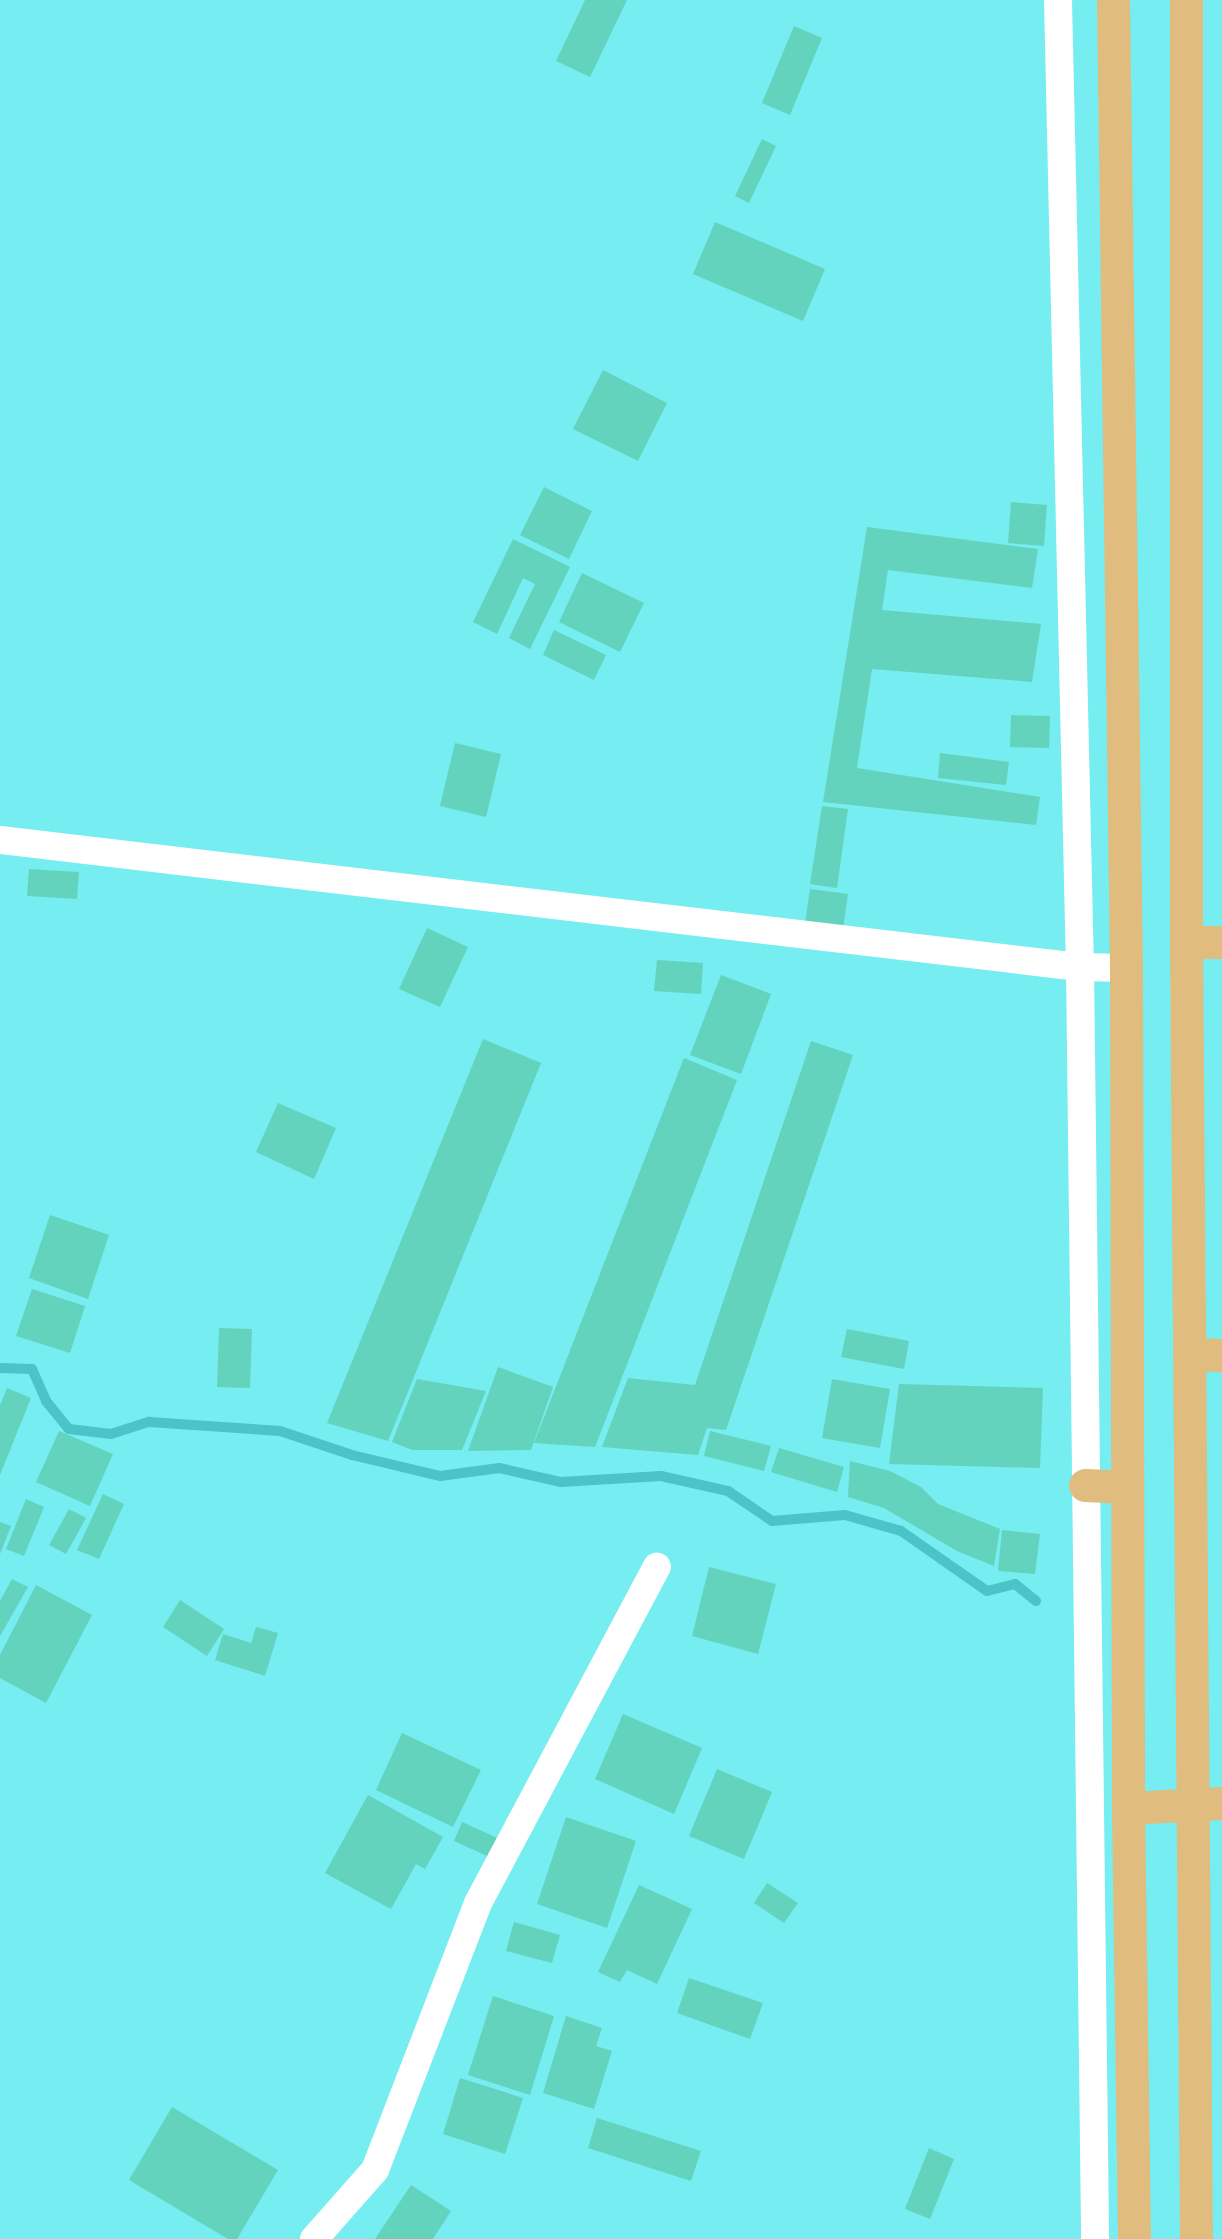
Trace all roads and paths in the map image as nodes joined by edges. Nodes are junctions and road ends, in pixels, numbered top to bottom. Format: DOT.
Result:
graph roads {
  1 [pos="1058,0"];
  2 [pos="1113,0"];
  3 [pos="1186,0"];
  4 [pos="0,840"];
  5 [pos="1186,942"];
  6 [pos="1222,942"];
  7 [pos="1080,968"];
  8 [pos="1126,968"];
  9 [pos="1188,1354"];
  10 [pos="1222,1355"];
  11 [pos="1086,1485"];
  12 [pos="1126,1487"];
  13 [pos="657,1567"];
  14 [pos="1207,1804"];
  15 [pos="1128,1808"];
  16 [pos="314,2239"];
  17 [pos="1095,2239"];
  18 [pos="1134,2239"];
  19 [pos="1196,2239"];
  1 -- 7 [label="street"];
  2 -- 8 [label="highway"];
  3 -- 5 [label="highway"];
  4 -- 7 [label="street"];
  5 -- 6 [label="highway"];
  5 -- 9 [label="highway"];
  7 -- 8 [label="street"];
  7 -- 11 [label="street"];
  8 -- 12 [label="highway"];
  9 -- 10 [label="highway"];
  9 -- 14 [label="highway"];
  11 -- 12 [label="highway"];
  11 -- 17 [label="street"];
  12 -- 15 [label="highway"];
  13 -- 16 [label="street"];
  14 -- 15 [label="highway"];
  14 -- 19 [label="highway"];
  15 -- 18 [label="highway"];
}
